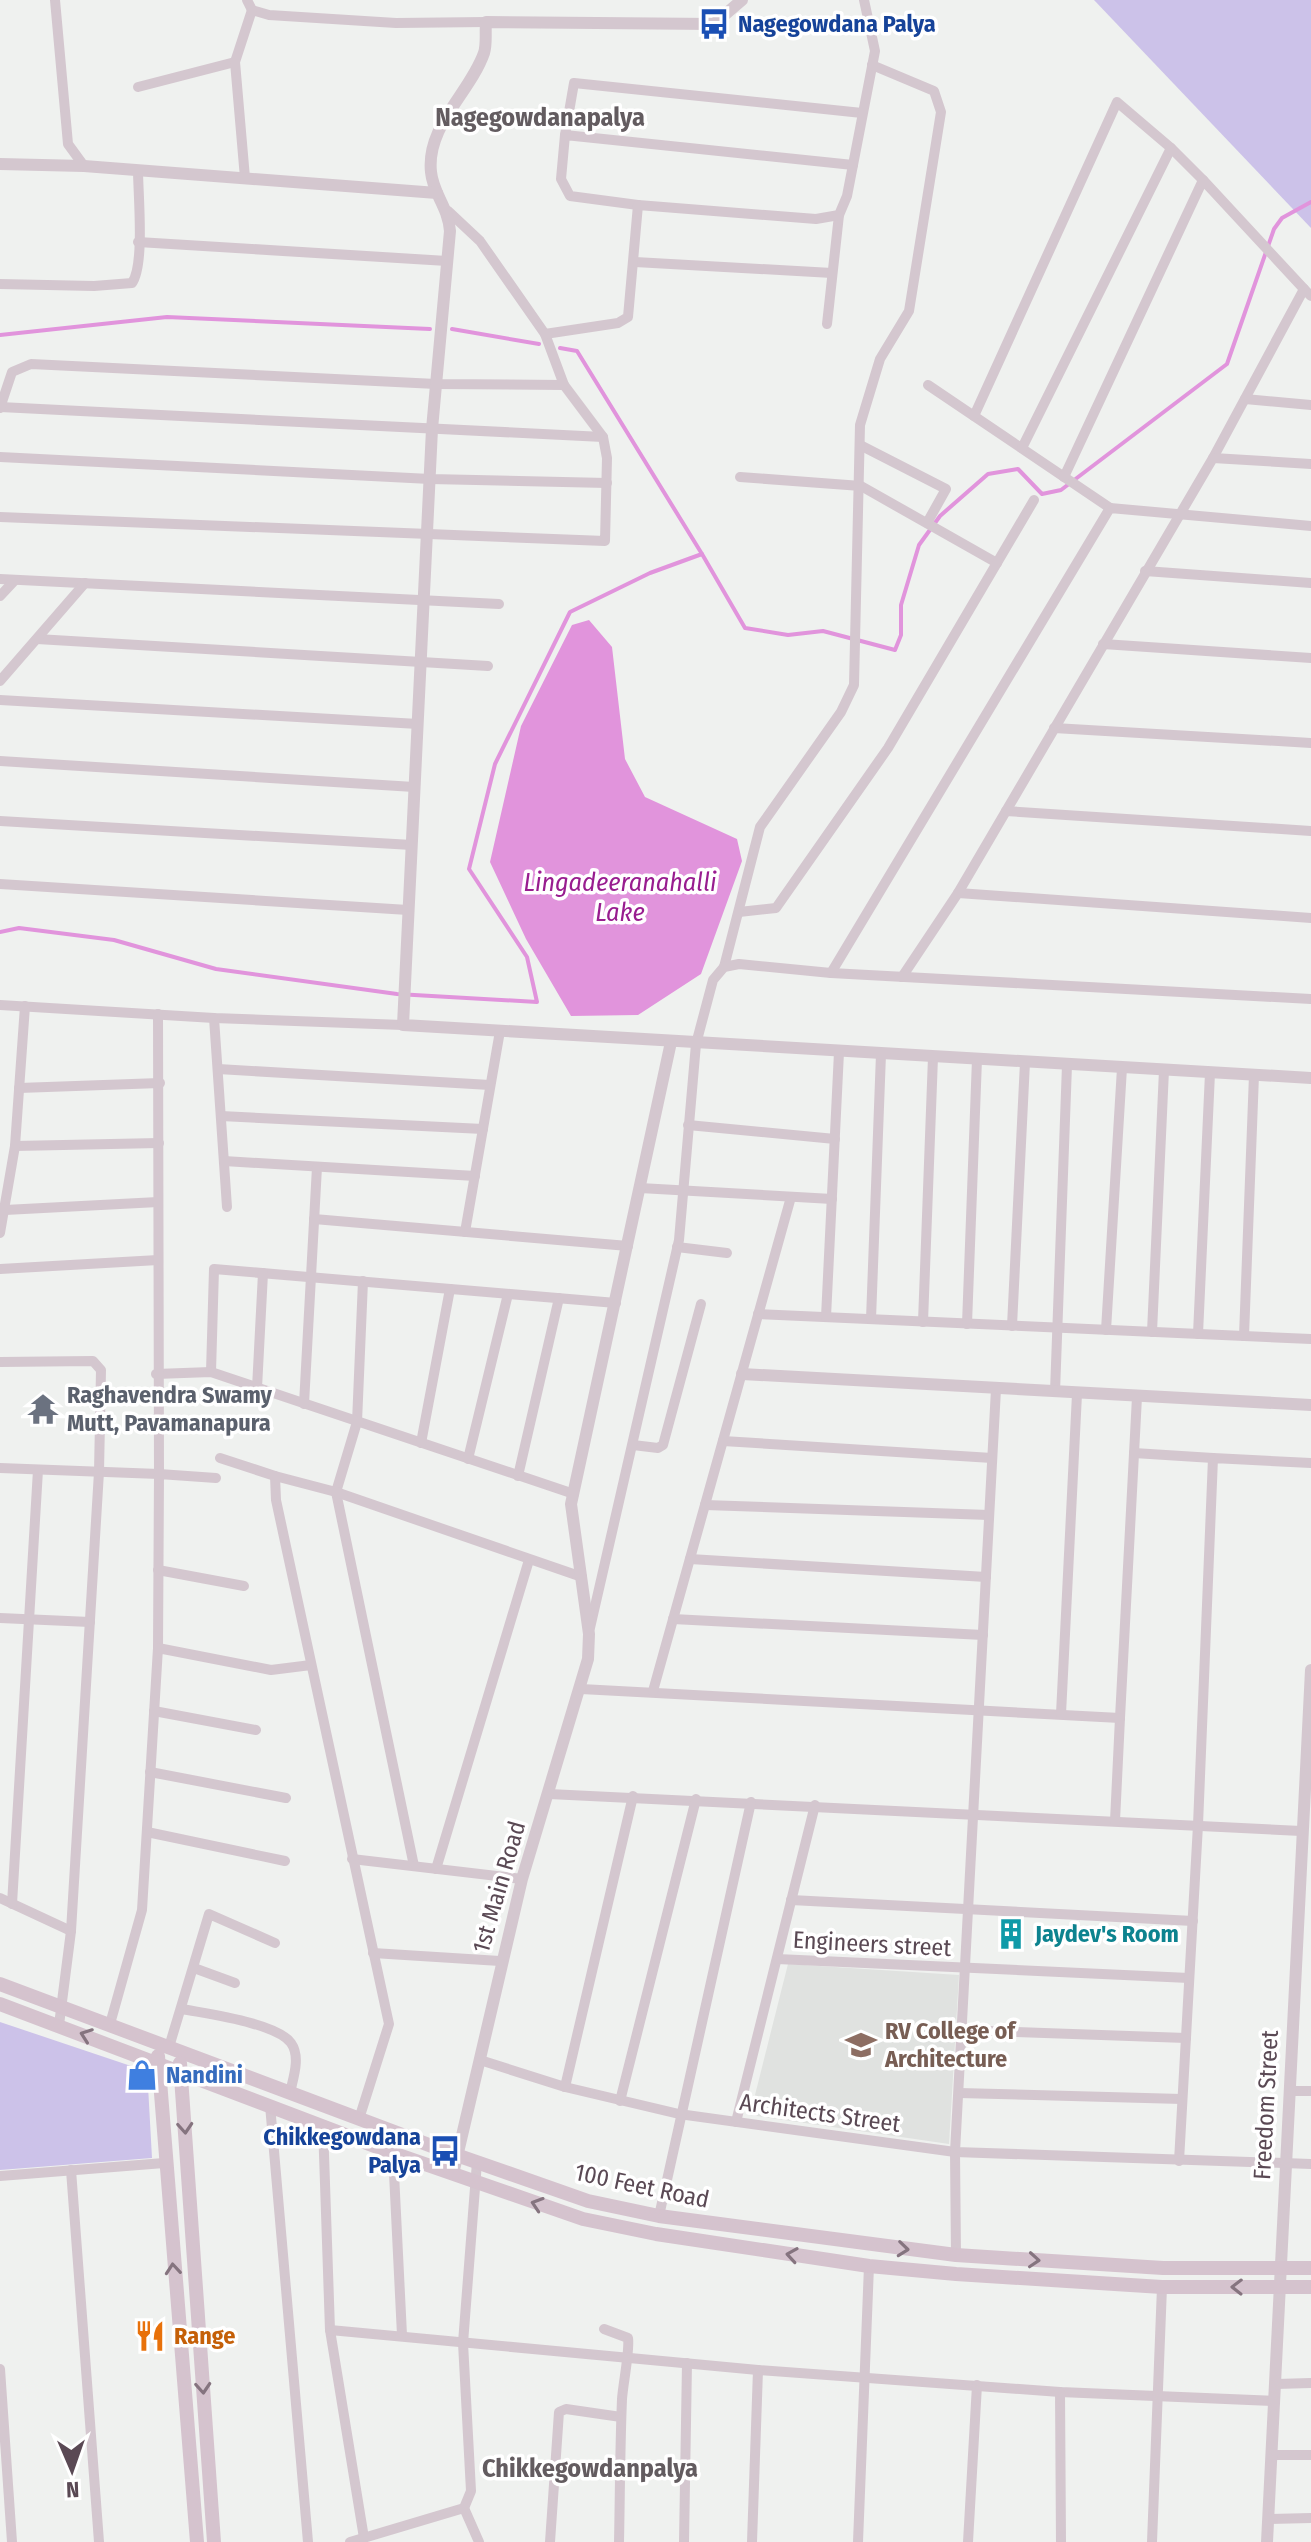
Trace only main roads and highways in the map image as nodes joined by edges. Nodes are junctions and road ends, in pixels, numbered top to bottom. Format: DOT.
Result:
graph roads {
  1 [pos="0,1984"];
  2 [pos="0,2004"];
  3 [pos="169,2047"];
  4 [pos="159,2062"];
  5 [pos="180,2070"];
  6 [pos="1311,2268"];
  7 [pos="1311,2287"];
  8 [pos="198,2318"];
  9 [pos="178,2319"];
  10 [pos="197,2542"];
  11 [pos="214,2542"];
  1 -- 3 [label="main road, 100 Feet Road"];
  4 -- 2 [label="main road, 100 Feet Road, one-way"];
  3 -- 4 [label="main road"];
  3 -- 5 [label="main road"];
  3 -- 6 [label="main road, 100 Feet Road, one-way"];
  4 -- 5 [label="main road, 100 Feet Road"];
  9 -- 4 [label="main road, one-way"];
  7 -- 5 [label="main road, 100 Feet Road, one-way"];
  5 -- 8 [label="main road, one-way"];
  8 -- 9 [label="main road"];
  8 -- 11 [label="main road, one-way"];
  9 -- 10 [label="main road"];
}
